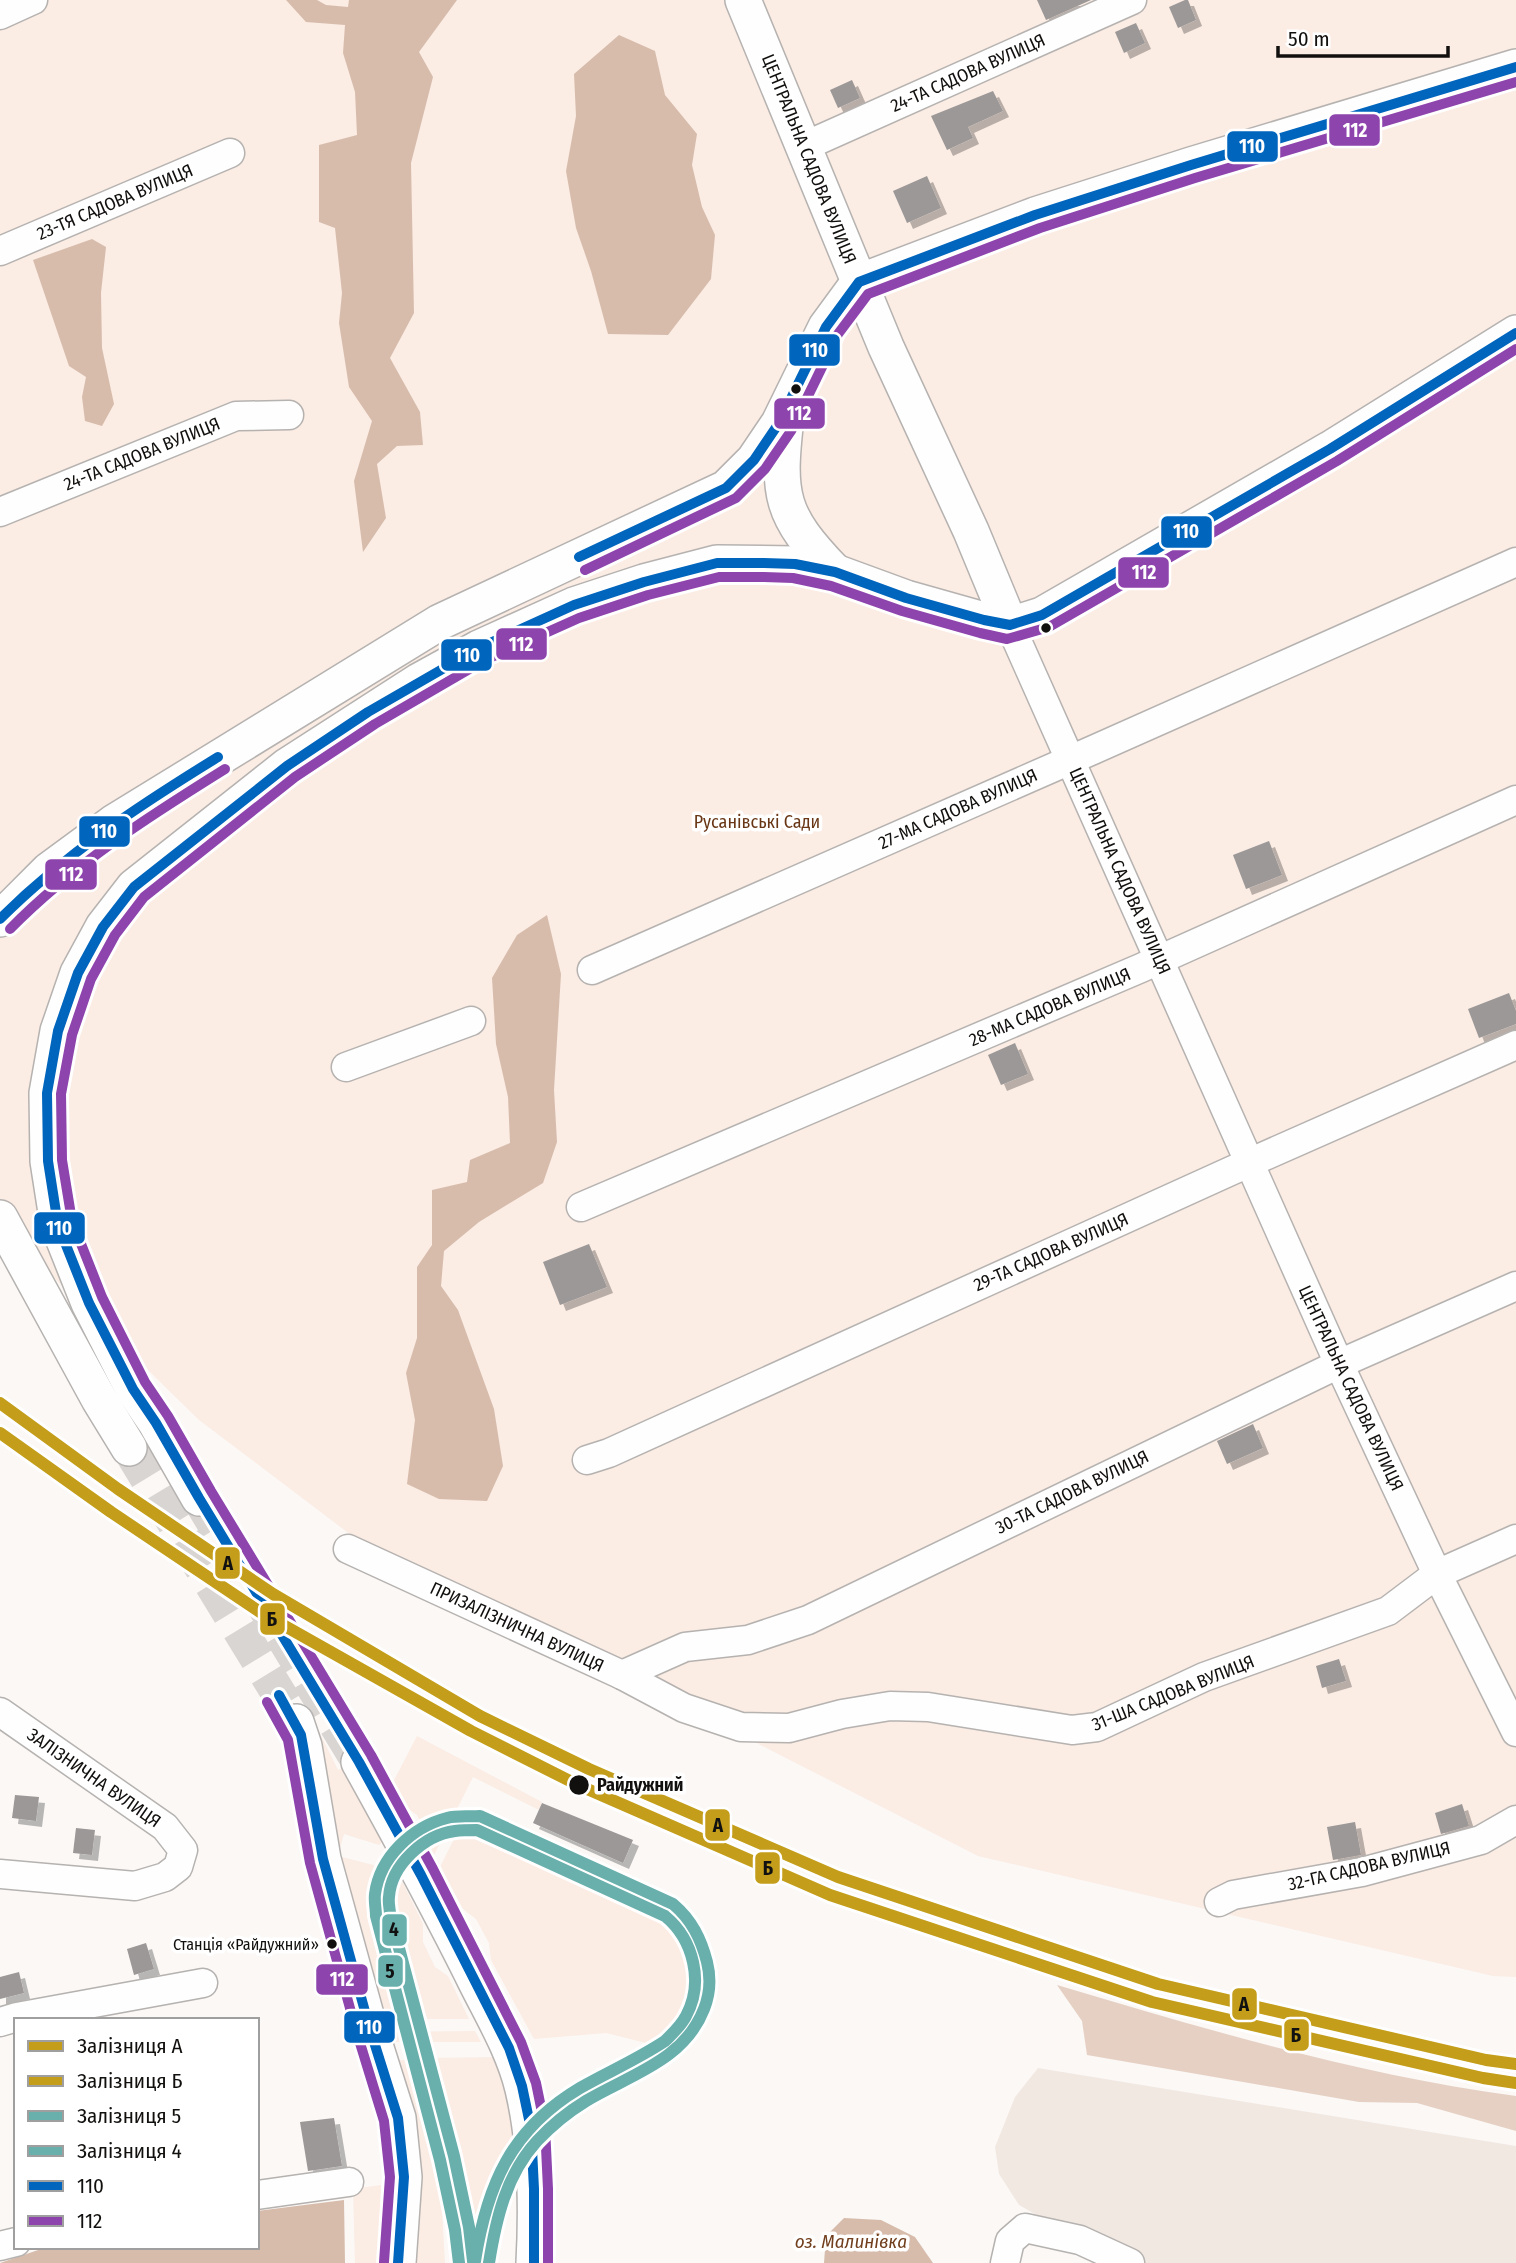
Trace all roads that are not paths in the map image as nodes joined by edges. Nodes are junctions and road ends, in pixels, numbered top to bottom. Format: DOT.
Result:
graph roads {
  1 [pos="33,0"];
  2 [pos="743,0"];
  3 [pos="1132,0"];
  4 [pos="0,15"];
  5 [pos="1516,67"];
  6 [pos="805,146"];
  7 [pos="230,153"];
  8 [pos="0,251"];
  9 [pos="859,282"];
  10 [pos="1516,333"];
  11 [pos="787,407"];
  12 [pos="289,415"];
  13 [pos="0,512"];
  14 [pos="1516,562"];
  15 [pos="835,572"];
  16 [pos="1010,625"];
  17 [pos="1071,760"];
  18 [pos="1516,800"];
  19 [pos="0,919"];
  20 [pos="1159,960"];
  21 [pos="592,970"];
  22 [pos="471,1021"];
  23 [pos="1516,1045"];
  24 [pos="346,1067"];
  25 [pos="1249,1163"];
  26 [pos="582,1207"];
  27 [pos="0,1217"];
  28 [pos="1516,1286"];
  29 [pos="1339,1364"];
  30 [pos="129,1448"];
  31 [pos="587,1460"];
  32 [pos="199,1498"];
  33 [pos="1516,1539"];
  34 [pos="348,1549"];
  35 [pos="1437,1574"];
  36 [pos="622,1675"];
  37 [pos="684,1708"];
  38 [pos="0,1712"];
  39 [pos="296,1722"];
  40 [pos="1516,1732"];
  41 [pos="359,1762"];
  42 [pos="1516,1820"];
  43 [pos="0,1874"];
  44 [pos="1219,1902"];
  45 [pos="203,1983"];
  46 [pos="0,2022"];
  47 [pos="349,2182"];
  48 [pos="259,2195"];
  49 [pos="1007,2252"];
  50 [pos="398,2263"];
  51 [pos="534,2263"];
  52 [pos="1130,2263"];
  1 -- 4 [label="street"];
  2 -- 6 [label="main road, ЦЕНТРАЛЬНА САДОВА ВУЛИЦЯ"];
  3 -- 6 [label="street, 24-ТА САДОВА ВУЛИЦЯ"];
  5 -- 9 [label="main road"];
  6 -- 9 [label="main road, ЦЕНТРАЛЬНА САДОВА ВУЛИЦЯ"];
  7 -- 8 [label="street, 23-ТЯ САДОВА ВУЛИЦЯ"];
  9 -- 11 [label="main road"];
  9 -- 16 [label="main road, ЦЕНТРАЛЬНА САДОВА ВУЛИЦЯ"];
  10 -- 16 [label="main road"];
  11 -- 15 [label="main road"];
  11 -- 19 [label="main road"];
  12 -- 13 [label="street, 24-ТА САДОВА ВУЛИЦЯ"];
  14 -- 17 [label="street, 27-МА САДОВА ВУЛИЦЯ"];
  15 -- 16 [label="main road"];
  15 -- 32 [label="main road"];
  16 -- 17 [label="street, ЦЕНТРАЛЬНА САДОВА ВУЛИЦЯ"];
  17 -- 20 [label="street, ЦЕНТРАЛЬНА САДОВА ВУЛИЦЯ"];
  17 -- 21 [label="street, 27-МА САДОВА ВУЛИЦЯ"];
  18 -- 20 [label="street, 28-МА САДОВА ВУЛИЦЯ"];
  20 -- 25 [label="street, ЦЕНТРАЛЬНА САДОВА ВУЛИЦЯ"];
  20 -- 26 [label="street, 28-МА САДОВА ВУЛИЦЯ"];
  22 -- 24 [label="street"];
  23 -- 25 [label="street, 29-ТА САДОВА ВУЛИЦЯ"];
  25 -- 29 [label="street, ЦЕНТРАЛЬНА САДОВА ВУЛИЦЯ"];
  25 -- 31 [label="street, 29-ТА САДОВА ВУЛИЦЯ"];
  27 -- 30 [label="main road"];
  28 -- 29 [label="street, 30-ТА САДОВА ВУЛИЦЯ"];
  29 -- 35 [label="street, ЦЕНТРАЛЬНА САДОВА ВУЛИЦЯ"];
  29 -- 36 [label="street, 30-ТА САДОВА ВУЛИЦЯ"];
  33 -- 35 [label="street, 31-ША САДОВА ВУЛИЦЯ"];
  34 -- 36 [label="street, ПРИЗАЛІЗНИЧНА ВУЛИЦЯ"];
  35 -- 37 [label="street, 31-ША САДОВА ВУЛИЦЯ"];
  35 -- 40 [label="street, ЦЕНТРАЛЬНА САДОВА ВУЛИЦЯ"];
  36 -- 37 [label="street, ПРИЗАЛІЗНИЧНА ВУЛИЦЯ"];
  38 -- 43 [label="street, ЗАЛІЗНИЧНА ВУЛИЦЯ"];
  39 -- 50 [label="main road"];
  41 -- 51 [label="main road"];
  42 -- 44 [label="street, 32-ГА САДОВА ВУЛИЦЯ"];
  45 -- 46 [label="street"];
  47 -- 48 [label="street"];
  49 -- 52 [label="street"];
}
